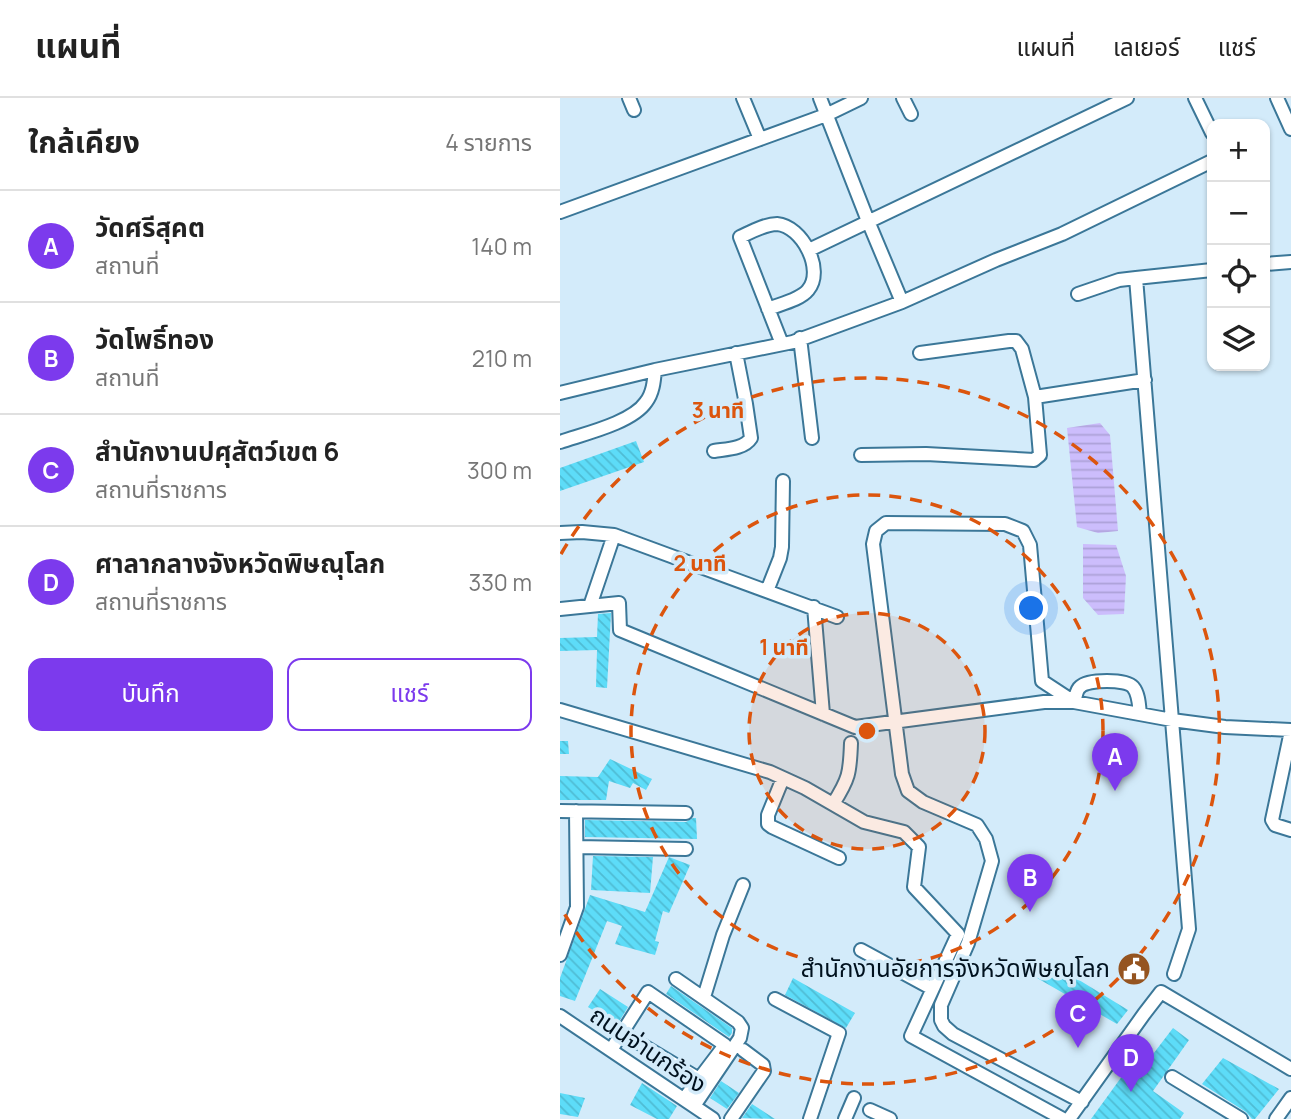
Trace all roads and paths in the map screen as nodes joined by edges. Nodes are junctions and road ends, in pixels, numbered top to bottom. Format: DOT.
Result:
graph roads {
  1 [pos="743,98"];
  2 [pos="820,98"];
  3 [pos="861,98"];
  4 [pos="903,98"];
  5 [pos="1126,98"];
  6 [pos="1195,98"];
  7 [pos="1277,98"];
  8 [pos="911,114"];
  9 [pos="827,115"];
  10 [pos="1207,123"];
  11 [pos="1291,129"];
  12 [pos="760,139"];
  13 [pos="1207,163"];
  14 [pos="560,212"];
  15 [pos="868,221"];
  16 [pos="809,250"];
  17 [pos="1291,262"];
  18 [pos="1270,264"];
  19 [pos="1207,271"];
  20 [pos="1136,278"];
  21 [pos="1078,294"];
  22 [pos="902,302"];
  23 [pos="768,309"];
  24 [pos="800,338"];
  25 [pos="782,344"];
  26 [pos="736,353"];
  27 [pos="920,353"];
  28 [pos="655,370"];
  29 [pos="1145,380"];
  30 [pos="560,393"];
  31 [pos="1035,397"];
  32 [pos="812,438"];
  33 [pos="560,442"];
  34 [pos="714,451"];
  35 [pos="861,456"];
  36 [pos="783,481"];
  37 [pos="560,533"];
  38 [pos="614,536"];
  39 [pos="767,591"];
  40 [pos="590,606"];
  41 [pos="814,607"];
  42 [pos="560,609"];
  43 [pos="836,617"];
  44 [pos="1074,702"];
  45 [pos="560,710"];
  46 [pos="823,714"];
  47 [pos="1140,715"];
  48 [pos="1172,720"];
  49 [pos="896,721"];
  50 [pos="1291,731"];
  51 [pos="851,743"];
  52 [pos="783,778"];
  53 [pos="833,804"];
  54 [pos="560,811"];
  55 [pos="576,811"];
  56 [pos="686,813"];
  57 [pos="1291,830"];
  58 [pos="577,847"];
  59 [pos="686,849"];
  60 [pos="839,858"];
  61 [pos="743,886"];
  62 [pos="861,950"];
  63 [pos="560,955"];
  64 [pos="1174,974"];
  65 [pos="676,979"];
  66 [pos="931,988"];
  67 [pos="704,997"];
  68 [pos="775,999"];
  69 [pos="560,1016"];
  70 [pos="622,1033"];
  71 [pos="611,1050"];
  72 [pos="743,1050"];
  73 [pos="1291,1069"];
  74 [pos="1171,1077"];
  75 [pos="699,1079"];
  76 [pos="854,1098"];
  77 [pos="1291,1098"];
  78 [pos="1082,1102"];
  79 [pos="689,1103"];
  80 [pos="870,1110"];
  81 [pos="713,1119"];
  82 [pos="731,1119"];
  83 [pos="810,1119"];
  84 [pos="845,1119"];
  85 [pos="890,1119"];
  86 [pos="1063,1119"];
  87 [pos="1069,1119"];
  88 [pos="1241,1119"];
  89 [pos="1276,1119"];
  1 -- 12 [label="street"];
  2 -- 9 [label="street"];
  3 -- 9 [label="street"];
  4 -- 8 [label="street"];
  5 -- 15 [label="street"];
  6 -- 10 [label="street"];
  7 -- 11 [label="street"];
  9 -- 12 [label="street"];
  9 -- 15 [label="street"];
  12 -- 14 [label="street"];
  13 -- 22 [label="street"];
  15 -- 16 [label="street"];
  15 -- 22 [label="street"];
  16 -- 23 [label="street"];
  16 -- 23 [label="street"];
  17 -- 18 [label="street"];
  19 -- 20 [label="street"];
  20 -- 21 [label="street"];
  20 -- 29 [label="street"];
  22 -- 24 [label="street"];
  23 -- 25 [label="street"];
  24 -- 25 [label="street"];
  24 -- 32 [label="street"];
  25 -- 26 [label="street"];
  26 -- 28 [label="street"];
  26 -- 34 [label="street"];
  27 -- 31 [label="street"];
  28 -- 30 [label="street"];
  28 -- 33 [label="street"];
  29 -- 31 [label="street"];
  29 -- 48 [label="street"];
  31 -- 35 [label="street"];
  36 -- 39 [label="street"];
  37 -- 38 [label="street"];
  38 -- 39 [label="street"];
  38 -- 40 [label="street"];
  39 -- 41 [label="street"];
  40 -- 42 [label="street"];
  40 -- 46 [label="street"];
  41 -- 43 [label="street"];
  41 -- 46 [label="street"];
  44 -- 47 [label="street"];
  44 -- 47 [label="street"];
  44 -- 49 [label="street"];
  44 -- 49 [label="street"];
  45 -- 52 [label="street"];
  46 -- 49 [label="street"];
  47 -- 48 [label="street"];
  48 -- 50 [label="street"];
  48 -- 64 [label="street"];
  49 -- 78 [label="street"];
  50 -- 57 [label="street"];
  51 -- 53 [label="street"];
  52 -- 53 [label="street"];
  52 -- 60 [label="street"];
  53 -- 66 [label="street"];
  54 -- 55 [label="street"];
  55 -- 56 [label="street"];
  55 -- 58 [label="street"];
  58 -- 59 [label="street"];
  58 -- 63 [label="street"];
  61 -- 67 [label="street"];
  62 -- 66 [label="street"];
  65 -- 67 [label="street"];
  66 -- 86 [label="street"];
  67 -- 79 [label="street"];
  68 -- 83 [label="street"];
  69 -- 71 [label="street, ถนนจ่านกร้อง"];
  70 -- 71 [label="street"];
  70 -- 75 [label="street"];
  70 -- 75 [label="street"];
  71 -- 79 [label="street, ถนนจ่านกร้อง"];
  72 -- 82 [label="street"];
  73 -- 78 [label="street"];
  74 -- 88 [label="street"];
  75 -- 79 [label="street"];
  76 -- 84 [label="street"];
  77 -- 89 [label="street"];
  78 -- 87 [label="street"];
  79 -- 81 [label="street, ถนนจ่านกร้อง"];
  80 -- 85 [label="street"];
}
